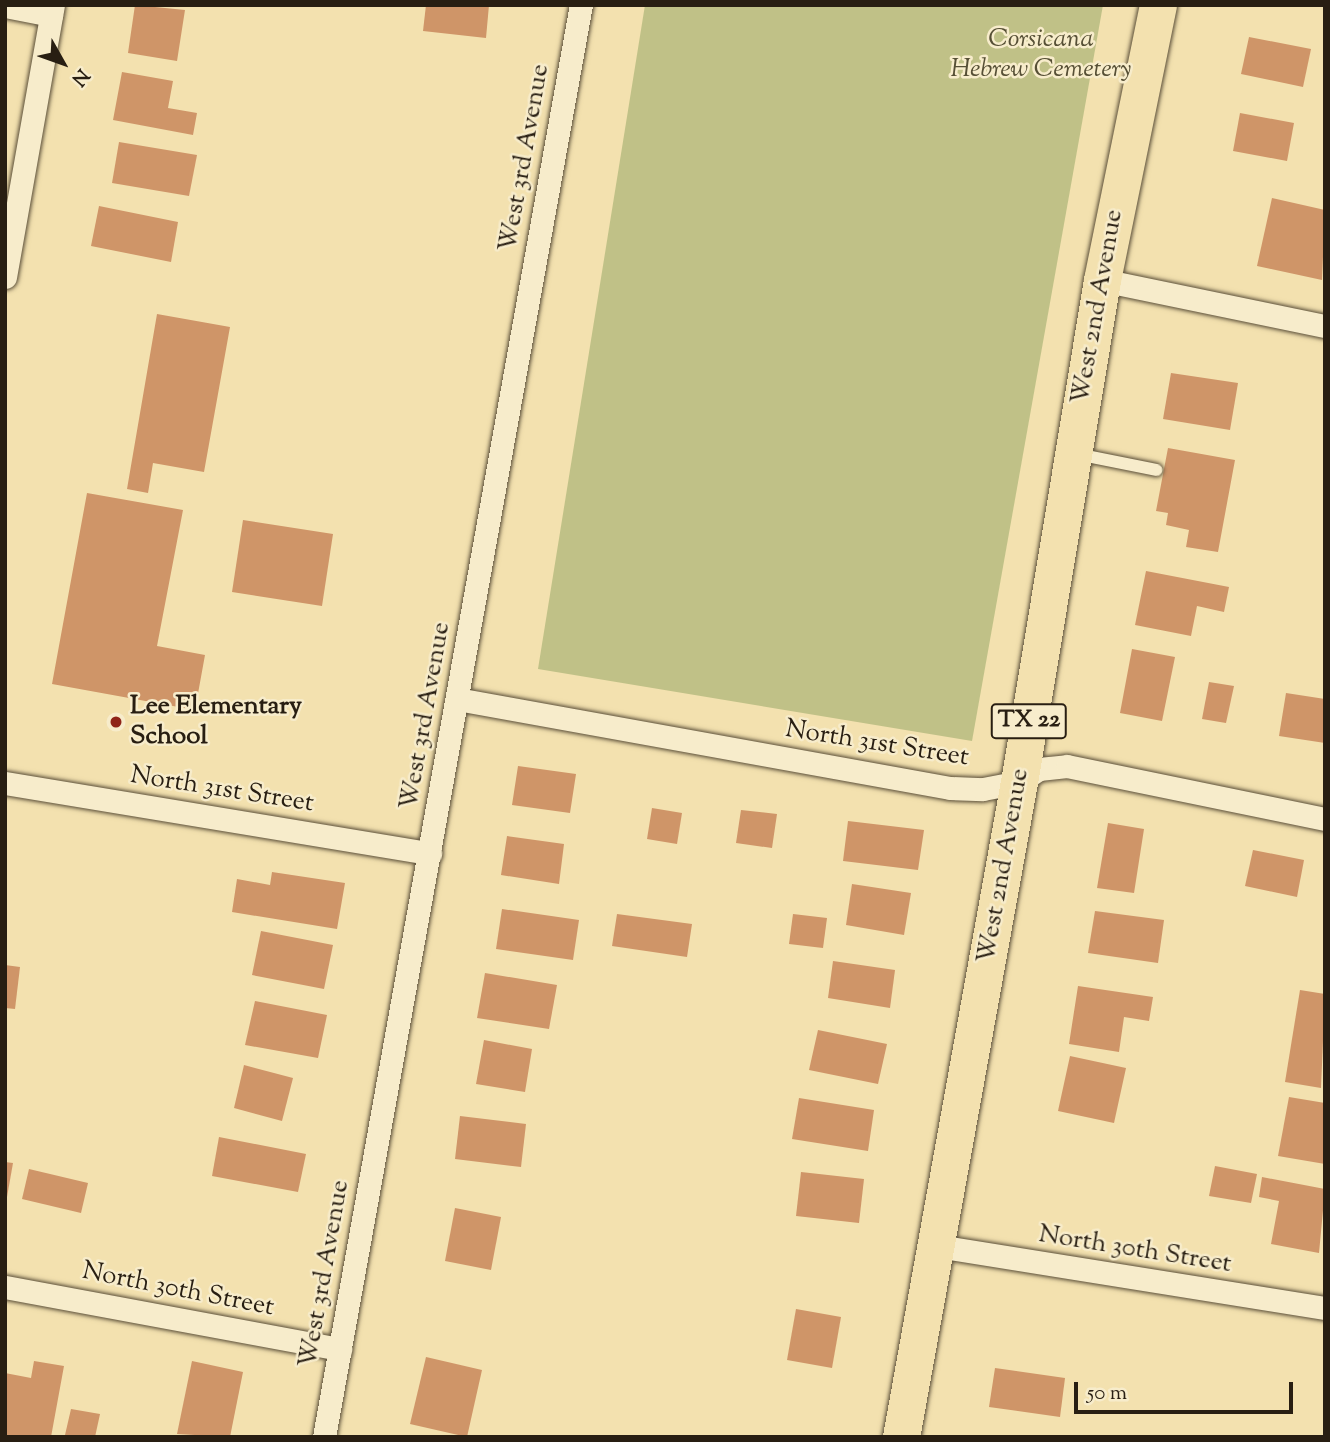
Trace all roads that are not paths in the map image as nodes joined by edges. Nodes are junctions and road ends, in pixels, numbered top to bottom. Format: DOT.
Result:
graph roads {
  1 [pos="580,5"];
  2 [pos="1158,5"];
  3 [pos="5,6"];
  4 [pos="52,10"];
  5 [pos="5,277"];
  6 [pos="1102,280"];
  7 [pos="1325,326"];
  8 [pos="1073,453"];
  9 [pos="1156,470"];
  10 [pos="457,699"];
  11 [pos="1019,782"];
  12 [pos="5,783"];
  13 [pos="1325,819"];
  14 [pos="430,853"];
  15 [pos="937,1246"];
  16 [pos="5,1287"];
  17 [pos="1325,1308"];
  18 [pos="340,1349"];
  19 [pos="324,1437"];
  20 [pos="901,1437"];
  1 -- 10 [label="street, West 3rd Avenue"];
  2 -- 6 [label="main road, West 2nd Avenue / TX 22"];
  3 -- 4 [label="street"];
  4 -- 5 [label="street"];
  6 -- 7 [label="street"];
  6 -- 8 [label="main road, West 2nd Avenue / TX 22"];
  8 -- 9 [label="lane"];
  8 -- 11 [label="main road, West 2nd Avenue / TX 22"];
  10 -- 11 [label="street, North 31st Street"];
  10 -- 14 [label="street, West 3rd Avenue"];
  11 -- 13 [label="street, North 31st Street"];
  11 -- 15 [label="main road, West 2nd Avenue / TX 22"];
  12 -- 14 [label="street, North 31st Street"];
  14 -- 18 [label="street, West 3rd Avenue"];
  15 -- 17 [label="street, North 30th Street"];
  15 -- 20 [label="main road, West 2nd Avenue / TX 22"];
  16 -- 18 [label="street, North 30th Street"];
  18 -- 19 [label="street, West 3rd Avenue"];
}
